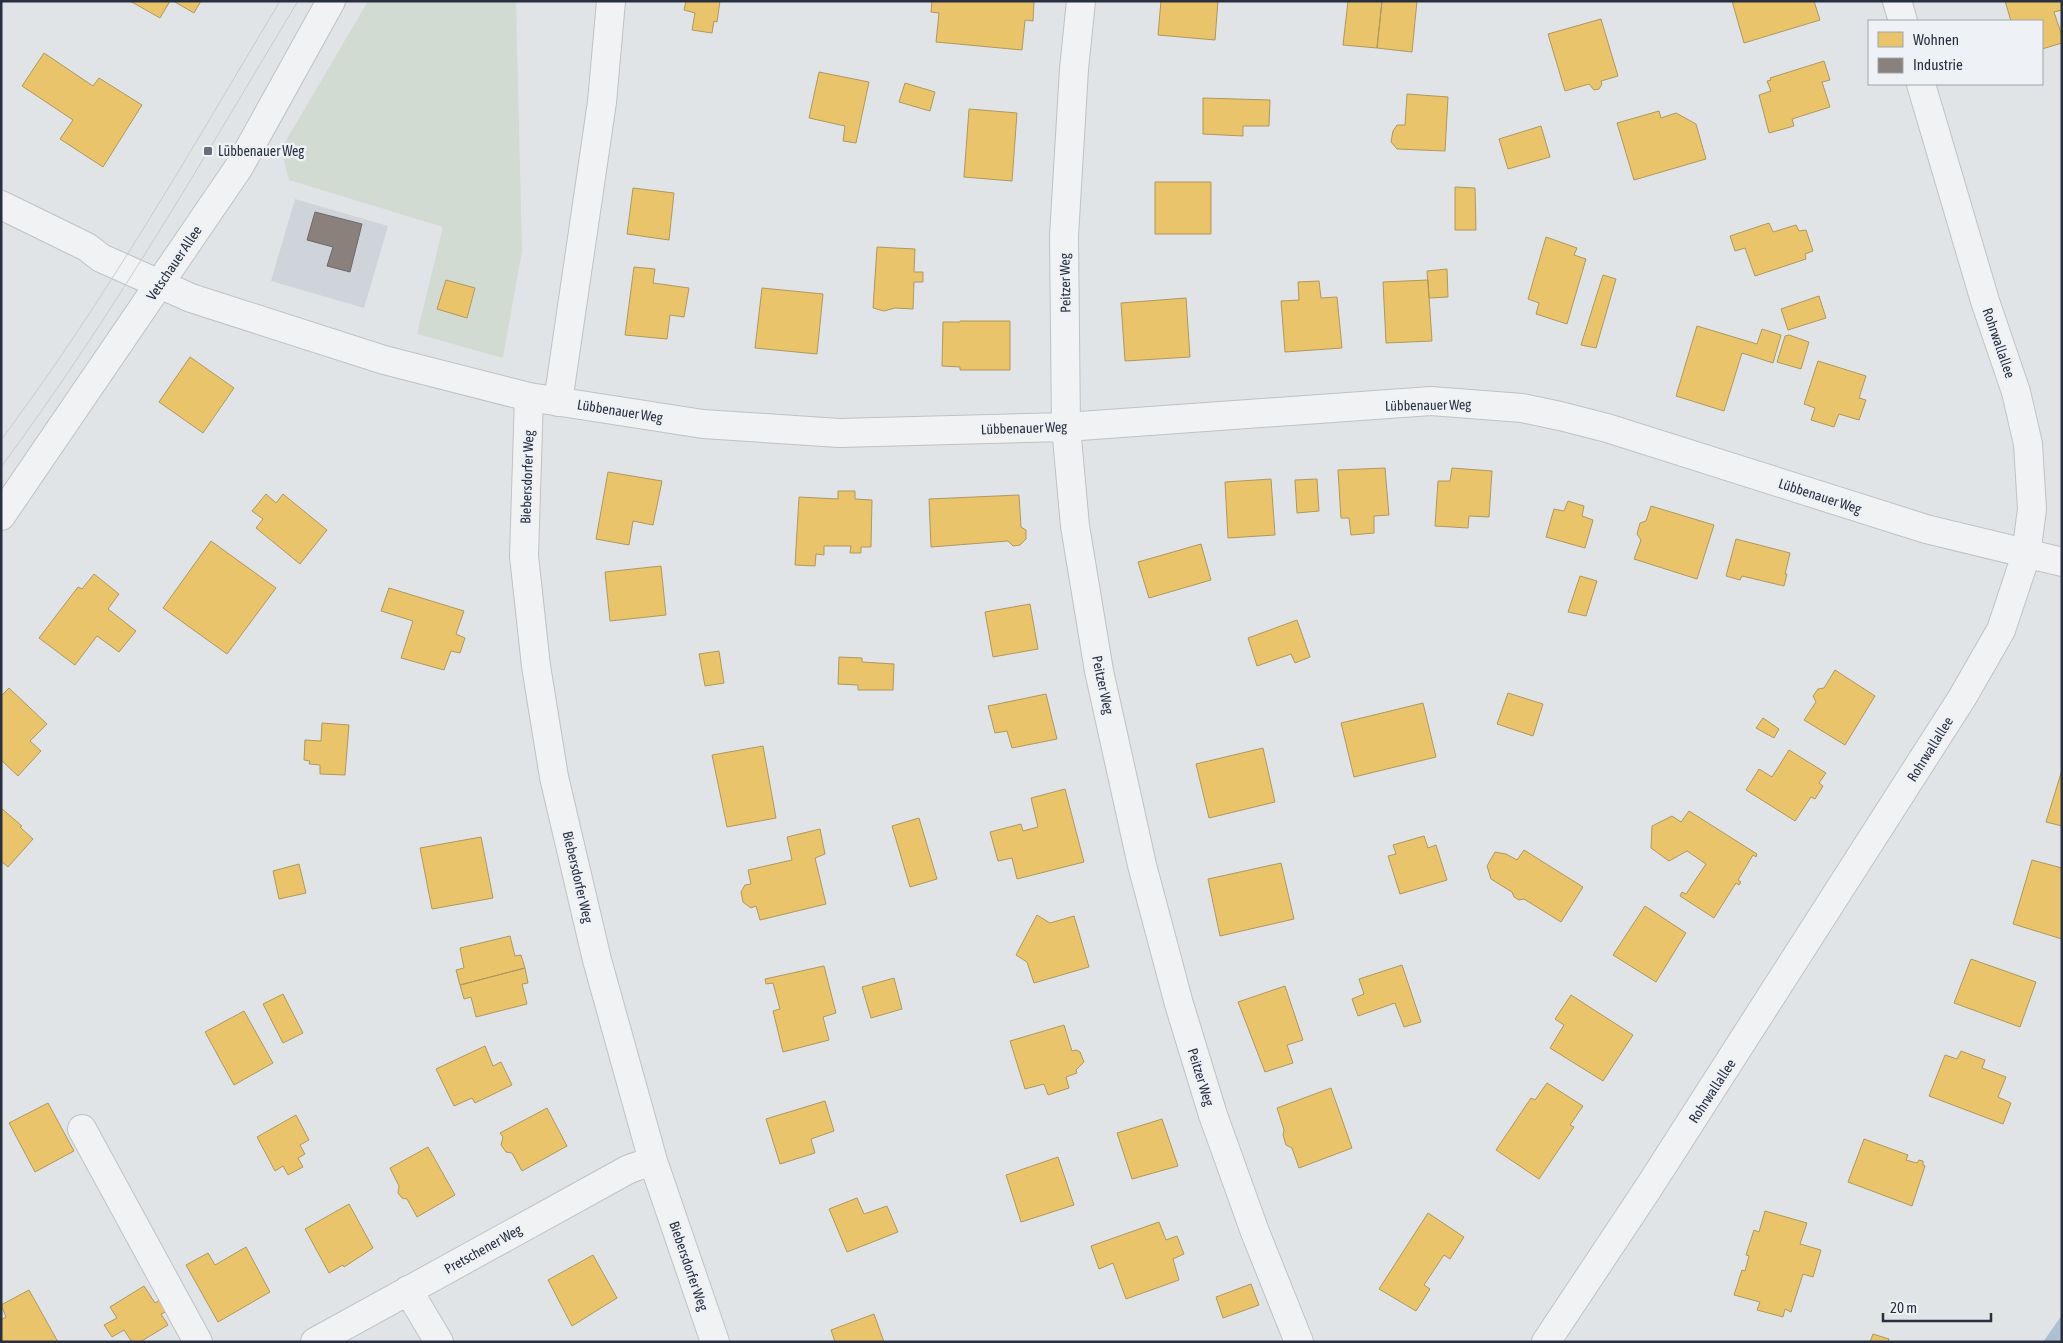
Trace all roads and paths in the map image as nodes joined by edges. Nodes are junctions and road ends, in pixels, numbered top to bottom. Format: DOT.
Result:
graph roads {
  1 [pos="331,1"];
  2 [pos="611,1"];
  3 [pos="1081,1"];
  4 [pos="1897,1"];
  5 [pos="1903,20"];
  6 [pos="1921,85"];
  7 [pos="1,205"];
  8 [pos="160,284"];
  9 [pos="529,397"];
  10 [pos="558,402"];
  11 [pos="1066,427"];
  12 [pos="1,516"];
  13 [pos="2026,555"];
  14 [pos="2062,562"];
  15 [pos="82,1129"];
  16 [pos="653,1162"];
  17 [pos="408,1290"];
  18 [pos="198,1342"];
  19 [pos="315,1342"];
  20 [pos="439,1342"];
  21 [pos="715,1342"];
  22 [pos="1299,1342"];
  23 [pos="1546,1342"];
  1 -- 8 [label="street, Vetschauer Allee"];
  2 -- 10 [label="street"];
  3 -- 11 [label="street, Peitzer Weg"];
  4 -- 5 [label="street"];
  6 -- 13 [label="street, Rohrwallallee"];
  7 -- 8 [label="street, Lübbenauer Weg"];
  8 -- 9 [label="street, Lübbenauer Weg"];
  8 -- 12 [label="street, Vetschauer Allee"];
  9 -- 10 [label="street, Lübbenauer Weg"];
  9 -- 16 [label="street, Biebersdorfer Weg"];
  10 -- 11 [label="street, Lübbenauer Weg"];
  11 -- 13 [label="street, Lübbenauer Weg"];
  11 -- 22 [label="street, Peitzer Weg"];
  13 -- 14 [label="street, Lübbenauer Weg"];
  13 -- 23 [label="street, Rohrwallallee"];
  15 -- 18 [label="street"];
  16 -- 17 [label="street, Pretschener Weg"];
  16 -- 21 [label="street, Biebersdorfer Weg"];
  17 -- 19 [label="street, Pretschener Weg"];
  17 -- 20 [label="street"];
}
